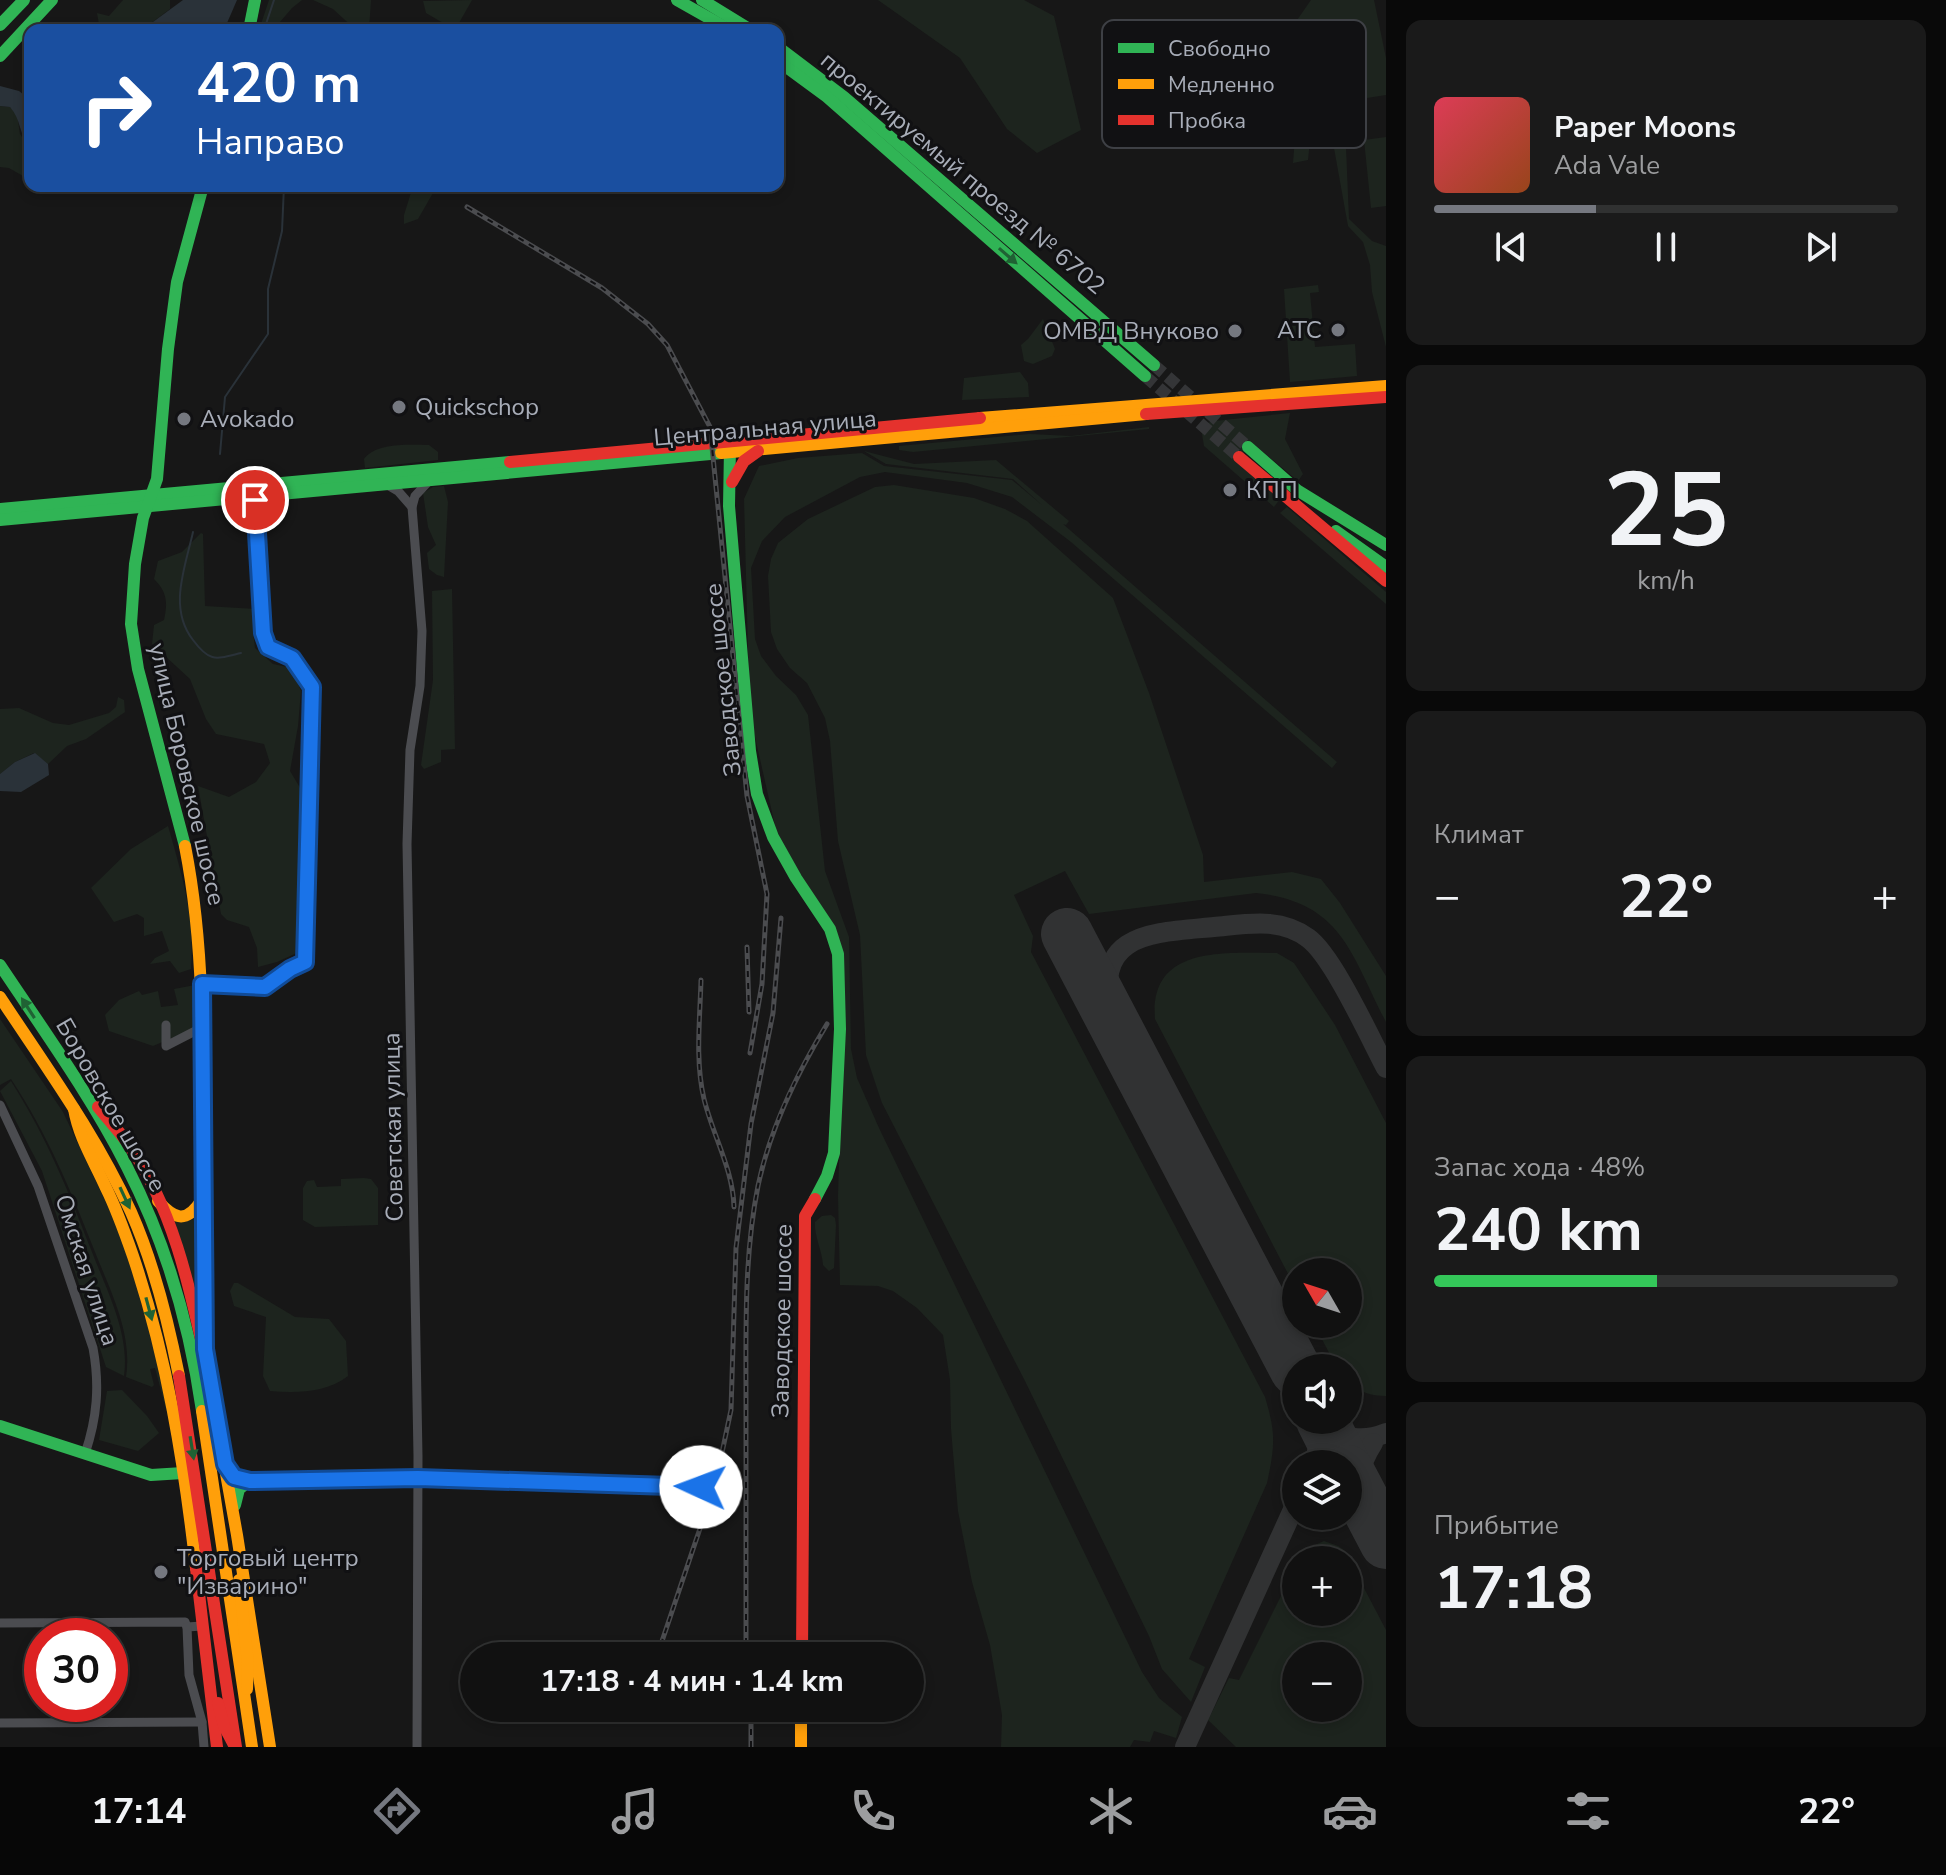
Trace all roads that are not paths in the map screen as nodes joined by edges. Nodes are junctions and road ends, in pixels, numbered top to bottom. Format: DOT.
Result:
graph roads {
  1 [pos="24,0"];
  2 [pos="257,0"];
  3 [pos="677,0"];
  4 [pos="702,0"];
  5 [pos="48,3"];
  6 [pos="1,24"];
  7 [pos="29,24"];
  8 [pos="250,24"];
  9 [pos="719,24"];
  10 [pos="741,24"];
  11 [pos="24,30"];
  12 [pos="784,52"];
  13 [pos="0,56"];
  14 [pos="784,65"];
  15 [pos="201,192"];
  16 [pos="1154,365"];
  17 [pos="1145,376"];
  18 [pos="1386,386"];
  19 [pos="1386,397"];
  20 [pos="732,448"];
  21 [pos="761,450"];
  22 [pos="431,480"];
  23 [pos="386,484"];
  24 [pos="729,492"];
  25 [pos="255,497"];
  26 [pos="150,501"];
  27 [pos="412,507"];
  28 [pos="1299,508"];
  29 [pos="0,509"];
  30 [pos="0,520"];
  31 [pos="1386,545"];
  32 [pos="1386,567"];
  33 [pos="1386,581"];
  34 [pos="0,965"];
  35 [pos="202,984"];
  36 [pos="0,997"];
  37 [pos="166,1025"];
  38 [pos="203,1027"];
  39 [pos="87,1097"];
  40 [pos="0,1105"];
  41 [pos="73,1106"];
  42 [pos="202,1187"];
  43 [pos="158,1201"];
  44 [pos="205,1349"];
  45 [pos="0,1426"];
  46 [pos="85,1454"];
  47 [pos="225,1464"];
  48 [pos="183,1473"];
  49 [pos="418,1478"];
  50 [pos="250,1481"];
  51 [pos="701,1487"];
  52 [pos="234,1512"];
  53 [pos="239,1543"];
  54 [pos="0,1623"];
  55 [pos="202,1626"];
  56 [pos="187,1627"];
  57 [pos="802,1642"];
  58 [pos="209,1673"];
  59 [pos="247,1696"];
  60 [pos="202,1722"];
  61 [pos="801,1722"];
  62 [pos="0,1723"];
  63 [pos="204,1747"];
  64 [pos="217,1747"];
  65 [pos="236,1747"];
  66 [pos="252,1747"];
  67 [pos="270,1747"];
  68 [pos="417,1747"];
  69 [pos="801,1747"];
  1 -- 6 [label="main road"];
  2 -- 8 [label="main road"];
  3 -- 9 [label="main road"];
  4 -- 10 [label="main road"];
  5 -- 7 [label="main road"];
  11 -- 13 [label="main road"];
  12 -- 16 [label="main road, проектируемый проезд № 6702"];
  14 -- 17 [label="main road, проектируемый проезд № 6702, one-way"];
  15 -- 26 [label="main road, улица Боровское шоссе"];
  18 -- 20 [label="main road, Центральная улица"];
  19 -- 21 [label="main road, Центральная улица"];
  20 -- 21 [label="main road, Центральная улица"];
  20 -- 22 [label="main road, Центральная улица"];
  20 -- 24 [label="main road, Заводское шоссе"];
  20 -- 26 [label="main road, Центральная улица"];
  21 -- 24 [label="main road"];
  22 -- 23 [label="main road, Центральная улица"];
  22 -- 27 [label="street"];
  23 -- 25 [label="main road, Центральная улица"];
  23 -- 27 [label="street"];
  24 -- 57 [label="main road, Заводское шоссе"];
  25 -- 26 [label="main road, Центральная улица"];
  25 -- 35 [label="street"];
  26 -- 29 [label="main road"];
  26 -- 30 [label="main road"];
  26 -- 35 [label="main road, улица Боровское шоссе"];
  27 -- 49 [label="street, Советская улица"];
  28 -- 31 [label="main road"];
  28 -- 32 [label="main road"];
  28 -- 33 [label="main road"];
  39 -- 34 [label="main road, Боровское шоссе, one-way"];
  35 -- 38 [label="main road, улица Боровское шоссе"];
  36 -- 41 [label="main road, Боровское шоссе"];
  37 -- 38 [label="street"];
  38 -- 42 [label="main road, улица Боровское шоссе"];
  39 -- 43 [label="main road"];
  39 -- 59 [label="main road, Боровское шоссе"];
  40 -- 46 [label="street, Омская улица"];
  41 -- 48 [label="main road, one-way"];
  41 -- 65 [label="main road, Боровское шоссе, one-way"];
  42 -- 43 [label="main road"];
  42 -- 44 [label="main road, улица Боровское шоссе"];
  43 -- 44 [label="main road"];
  44 -- 47 [label="main road"];
  45 -- 46 [label="main road"];
  46 -- 48 [label="main road"];
  47 -- 50 [label="main road"];
  47 -- 52 [label="main road"];
  48 -- 55 [label="main road"];
  49 -- 50 [label="street"];
  49 -- 51 [label="street"];
  49 -- 68 [label="street, Советская улица"];
  50 -- 52 [label="main road"];
  52 -- 53 [label="main road"];
  53 -- 59 [label="main road"];
  53 -- 67 [label="main road"];
  54 -- 56 [label="street"];
  55 -- 56 [label="street"];
  55 -- 58 [label="main road"];
  56 -- 60 [label="street"];
  58 -- 64 [label="main road"];
  58 -- 65 [label="main road"];
  59 -- 66 [label="main road, Боровское шоссе"];
  60 -- 62 [label="street"];
  60 -- 63 [label="street"];
  61 -- 69 [label="main road"];
}
